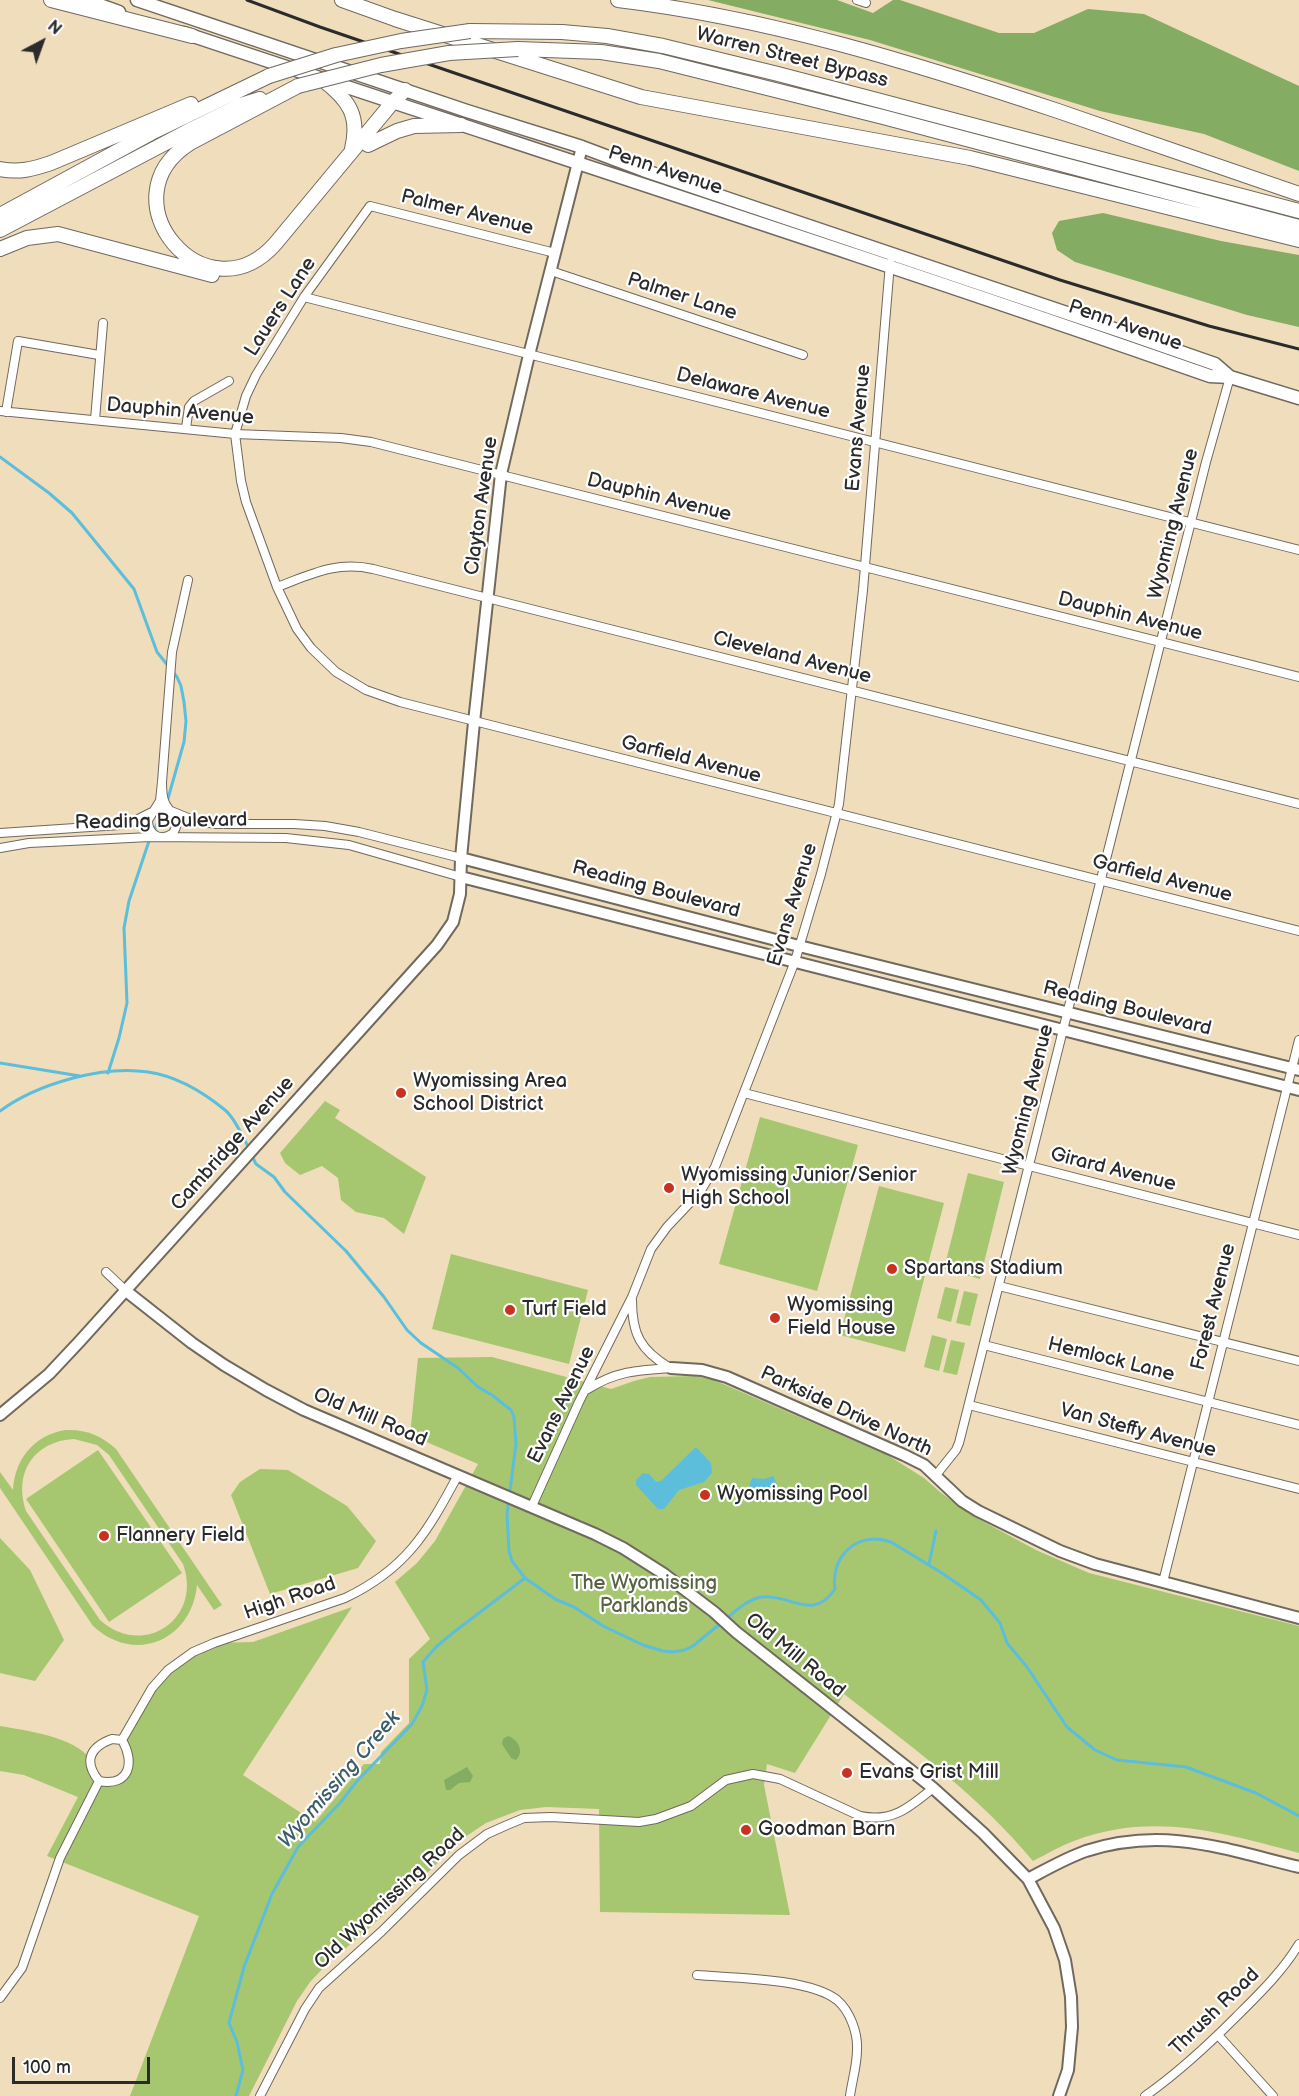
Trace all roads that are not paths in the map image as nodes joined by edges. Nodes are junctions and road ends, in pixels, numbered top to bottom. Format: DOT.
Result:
graph roads {
  1 [pos="51,0"];
  2 [pos="86,0"];
  3 [pos="137,0"];
  4 [pos="342,0"];
  5 [pos="618,0"];
  6 [pos="857,0"];
  7 [pos="866,3"];
  8 [pos="192,36"];
  9 [pos="269,76"];
  10 [pos="323,80"];
  11 [pos="298,86"];
  12 [pos="405,90"];
  13 [pos="396,105"];
  14 [pos="461,125"];
  15 [pos="368,145"];
  16 [pos="582,147"];
  17 [pos="351,152"];
  18 [pos="578,162"];
  19 [pos="0,169"];
  20 [pos="1299,194"];
  21 [pos="370,206"];
  22 [pos="1299,211"];
  23 [pos="0,215"];
  24 [pos="1299,227"];
  25 [pos="0,230"];
  26 [pos="1299,240"];
  27 [pos="0,249"];
  28 [pos="555,253"];
  29 [pos="892,254"];
  30 [pos="889,266"];
  31 [pos="551,271"];
  32 [pos="304,297"];
  33 [pos="103,323"];
  34 [pos="529,355"];
  35 [pos="803,355"];
  36 [pos="99,356"];
  37 [pos="1230,377"];
  38 [pos="229,381"];
  39 [pos="1299,398"];
  40 [pos="3,411"];
  41 [pos="95,420"];
  42 [pos="186,428"];
  43 [pos="235,434"];
  44 [pos="875,442"];
  45 [pos="501,474"];
  46 [pos="1191,523"];
  47 [pos="1299,550"];
  48 [pos="864,566"];
  49 [pos="188,580"];
  50 [pos="277,587"];
  51 [pos="487,598"];
  52 [pos="1161,642"];
  53 [pos="1299,677"];
  54 [pos="851,690"];
  55 [pos="474,722"];
  56 [pos="1131,761"];
  57 [pos="162,782"];
  58 [pos="1299,804"];
  59 [pos="153,811"];
  60 [pos="171,811"];
  61 [pos="836,814"];
  62 [pos="0,833"];
  63 [pos="162,838"];
  64 [pos="0,848"];
  65 [pos="461,858"];
  66 [pos="461,877"];
  67 [pos="1101,880"];
  68 [pos="1299,931"];
  69 [pos="799,946"];
  70 [pos="795,961"];
  71 [pos="1068,1013"];
  72 [pos="1064,1031"];
  73 [pos="1299,1040"];
  74 [pos="1296,1070"];
  75 [pos="1287,1088"];
  76 [pos="1299,1090"];
  77 [pos="744,1093"];
  78 [pos="1029,1166"];
  79 [pos="1253,1223"];
  80 [pos="1299,1235"];
  81 [pos="106,1272"];
  82 [pos="999,1286"];
  83 [pos="126,1291"];
  84 [pos="632,1297"];
  85 [pos="1223,1342"];
  86 [pos="984,1345"];
  87 [pos="1299,1361"];
  88 [pos="672,1368"];
  89 [pos="586,1389"];
  90 [pos="1208,1401"];
  91 [pos="969,1405"];
  92 [pos="0,1415"];
  93 [pos="1299,1425"];
  94 [pos="1192,1461"];
  95 [pos="458,1475"];
  96 [pos="936,1475"];
  97 [pos="1299,1489"];
  98 [pos="532,1506"];
  99 [pos="1162,1582"];
  100 [pos="1299,1618"];
  101 [pos="122,1740"];
  102 [pos="99,1781"];
  103 [pos="933,1788"];
  104 [pos="1299,1868"];
  105 [pos="1028,1879"];
  106 [pos="1299,1944"];
  107 [pos="697,1975"];
  108 [pos="0,1998"];
  109 [pos="1218,2035"];
  110 [pos="260,2096"];
  111 [pos="850,2096"];
  112 [pos="1059,2096"];
  113 [pos="1145,2096"];
  114 [pos="1273,2096"];
  1 -- 8 [label="highway"];
  2 -- 8 [label="main road, Penn Avenue"];
  3 -- 12 [label="main road, Penn Avenue"];
  4 -- 26 [label="highway"];
  5 -- 20 [label="highway"];
  6 -- 7 [label="street"];
  8 -- 10 [label="main road, Penn Avenue"];
  9 -- 19 [label="highway"];
  9 -- 22 [label="highway, Warren Street Bypass, bridge"];
  9 -- 23 [label="highway"];
  10 -- 13 [label="main road, Penn Avenue"];
  10 -- 17 [label="highway"];
  11 -- 17 [label="highway"];
  11 -- 24 [label="highway, Warren Street Bypass, bridge"];
  11 -- 25 [label="highway"];
  12 -- 13 [label="highway"];
  12 -- 16 [label="main road, Penn Avenue"];
  13 -- 14 [label="main road, Penn Avenue"];
  13 -- 15 [label="highway"];
  13 -- 17 [label="highway"];
  14 -- 15 [label="highway"];
  14 -- 18 [label="main road, Penn Avenue"];
  15 -- 27 [label="highway"];
  16 -- 18 [label="street, Clayton Avenue"];
  16 -- 29 [label="main road, Penn Avenue"];
  18 -- 28 [label="street, Clayton Avenue"];
  18 -- 30 [label="main road, Penn Avenue"];
  21 -- 28 [label="street, Palmer Avenue"];
  21 -- 32 [label="street, Lauers Lane"];
  28 -- 31 [label="street, Clayton Avenue"];
  29 -- 30 [label="street, Evans Avenue"];
  29 -- 37 [label="main road, Penn Avenue"];
  30 -- 37 [label="main road, Penn Avenue"];
  30 -- 44 [label="street, Evans Avenue"];
  31 -- 34 [label="street, Clayton Avenue"];
  31 -- 35 [label="street, Palmer Lane"];
  32 -- 34 [label="street, Delaware Avenue"];
  32 -- 43 [label="street, Lauers Lane"];
  33 -- 36 [label="street"];
  34 -- 44 [label="street, Delaware Avenue"];
  34 -- 45 [label="street, Clayton Avenue"];
  36 -- 40 [label="street"];
  36 -- 41 [label="street"];
  37 -- 39 [label="main road, Penn Avenue"];
  37 -- 46 [label="street, Wyoming Avenue"];
  38 -- 42 [label="street"];
  40 -- 41 [label="street, Dauphin Avenue"];
  41 -- 42 [label="street, Dauphin Avenue"];
  42 -- 43 [label="street, Dauphin Avenue"];
  43 -- 45 [label="street, Dauphin Avenue"];
  43 -- 50 [label="street, Garfield Avenue"];
  44 -- 46 [label="street, Delaware Avenue"];
  44 -- 48 [label="street, Evans Avenue"];
  45 -- 48 [label="street, Dauphin Avenue"];
  45 -- 51 [label="street, Clayton Avenue"];
  46 -- 47 [label="street, Delaware Avenue"];
  46 -- 52 [label="street, Wyoming Avenue"];
  48 -- 52 [label="street, Dauphin Avenue"];
  48 -- 54 [label="street, Evans Avenue"];
  49 -- 57 [label="street"];
  50 -- 51 [label="street, Cleveland Avenue"];
  50 -- 55 [label="street, Garfield Avenue"];
  51 -- 54 [label="street, Cleveland Avenue"];
  51 -- 55 [label="street, Clayton Avenue"];
  52 -- 53 [label="street, Dauphin Avenue"];
  52 -- 56 [label="street, Wyoming Avenue"];
  54 -- 56 [label="street, Cleveland Avenue"];
  54 -- 61 [label="street, Evans Avenue"];
  55 -- 61 [label="street, Garfield Avenue"];
  55 -- 65 [label="street, Clayton Avenue"];
  56 -- 58 [label="street, Cleveland Avenue"];
  56 -- 67 [label="street, Wyoming Avenue"];
  57 -- 59 [label="street"];
  57 -- 60 [label="street"];
  59 -- 60 [label="street, Reading Boulevard"];
  59 -- 62 [label="street, Reading Boulevard"];
  59 -- 63 [label="street"];
  60 -- 63 [label="street"];
  60 -- 65 [label="street, Reading Boulevard"];
  61 -- 67 [label="street, Garfield Avenue"];
  61 -- 69 [label="street, Evans Avenue"];
  63 -- 64 [label="street, Reading Boulevard"];
  63 -- 66 [label="street, Reading Boulevard"];
  65 -- 66 [label="street, Clayton Avenue"];
  65 -- 69 [label="street, Reading Boulevard"];
  66 -- 70 [label="street, Reading Boulevard"];
  66 -- 83 [label="street, Cambridge Avenue"];
  67 -- 68 [label="street, Garfield Avenue"];
  67 -- 71 [label="street, Wyoming Avenue"];
  69 -- 70 [label="street, Evans Avenue"];
  69 -- 71 [label="street, Reading Boulevard"];
  70 -- 72 [label="street, Reading Boulevard"];
  70 -- 77 [label="street, Evans Avenue"];
  71 -- 72 [label="street, Wyoming Avenue"];
  71 -- 74 [label="street, Reading Boulevard"];
  72 -- 75 [label="street, Reading Boulevard"];
  72 -- 78 [label="street, Wyoming Avenue"];
  73 -- 74 [label="street, Forest Avenue"];
  74 -- 75 [label="street, Forest Avenue"];
  75 -- 76 [label="street, Reading Boulevard"];
  75 -- 79 [label="street, Forest Avenue"];
  77 -- 78 [label="street, Girard Avenue"];
  77 -- 84 [label="street, Evans Avenue"];
  78 -- 79 [label="street, Girard Avenue"];
  78 -- 82 [label="street, Wyoming Avenue"];
  79 -- 80 [label="street, Girard Avenue"];
  79 -- 85 [label="street, Forest Avenue"];
  81 -- 83 [label="street"];
  82 -- 85 [label="street"];
  82 -- 86 [label="street, Wyoming Avenue"];
  83 -- 92 [label="street, Cambridge Avenue"];
  83 -- 95 [label="street, Old Mill Road"];
  84 -- 88 [label="street"];
  84 -- 89 [label="street, Evans Avenue"];
  85 -- 87 [label="street"];
  85 -- 90 [label="street, Forest Avenue"];
  86 -- 90 [label="street, Hemlock Lane"];
  86 -- 91 [label="street, Wyoming Avenue"];
  88 -- 89 [label="street, Parkside Drive North"];
  88 -- 96 [label="street, Parkside Drive North"];
  89 -- 98 [label="street, Evans Avenue"];
  90 -- 93 [label="street, Hemlock Lane"];
  90 -- 94 [label="street, Forest Avenue"];
  91 -- 94 [label="street, Van Steffy Avenue"];
  91 -- 96 [label="street, Wyoming Avenue"];
  94 -- 97 [label="street, Van Steffy Avenue"];
  94 -- 99 [label="street, Forest Avenue"];
  95 -- 98 [label="street, Old Mill Road"];
  95 -- 101 [label="street, High Road"];
  96 -- 99 [label="street, Parkside Drive North"];
  98 -- 103 [label="street, Old Mill Road"];
  99 -- 100 [label="street, Parkside Drive North"];
  101 -- 102 [label="street"];
  101 -- 102 [label="street"];
  102 -- 108 [label="street"];
  103 -- 105 [label="street, Old Mill Road"];
  103 -- 110 [label="street, Old Wyomissing Road"];
  104 -- 105 [label="street"];
  105 -- 112 [label="street, Old Mill Road"];
  106 -- 109 [label="street, Thrush Road"];
  107 -- 111 [label="street"];
  109 -- 113 [label="street, Thrush Road"];
  109 -- 114 [label="street"];
}
